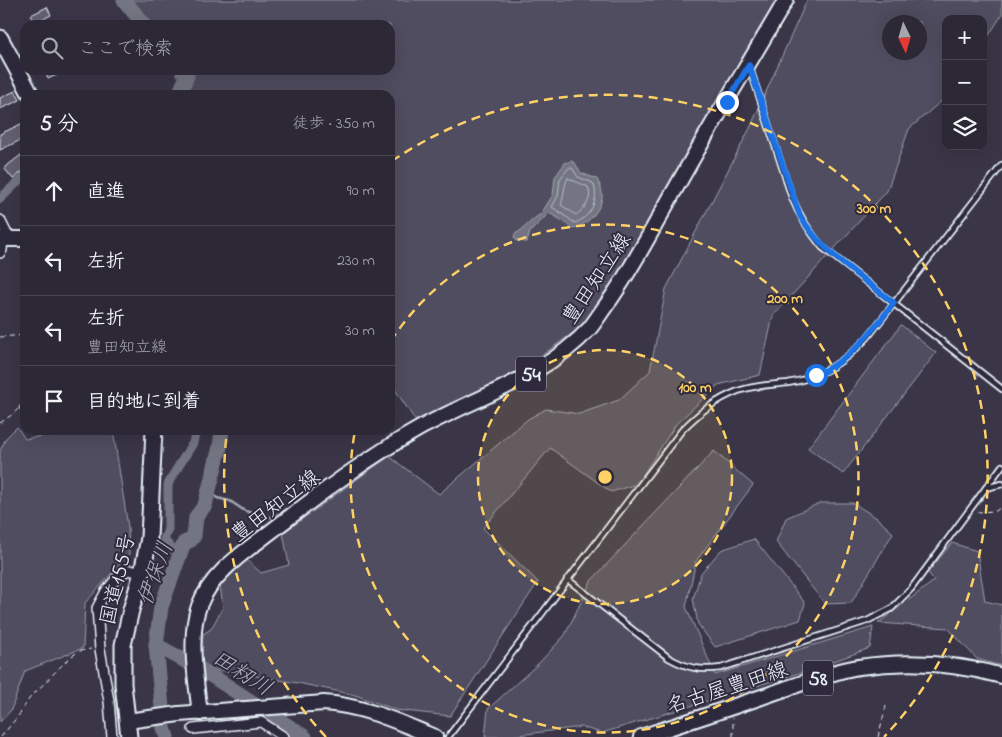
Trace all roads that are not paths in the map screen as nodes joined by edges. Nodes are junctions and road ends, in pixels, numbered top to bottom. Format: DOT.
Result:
graph roads {
  1 [pos="786,0"];
  2 [pos="0,38"];
  3 [pos="749,65"];
  4 [pos="20,75"];
  5 [pos="20,75"];
  6 [pos="28,90"];
  7 [pos="1002,164"];
  8 [pos="0,220"];
  9 [pos="4,239"];
  10 [pos="20,239"];
  11 [pos="0,253"];
  12 [pos="894,303"];
  13 [pos="1002,389"];
  14 [pos="154,435"];
  15 [pos="1002,466"];
  16 [pos="1002,484"];
  17 [pos="986,488"];
  18 [pos="142,573"];
  19 [pos="567,579"];
  20 [pos="1002,676"];
  21 [pos="200,713"];
  22 [pos="132,720"];
  23 [pos="193,729"];
  24 [pos="112,737"];
  25 [pos="129,737"];
  26 [pos="284,737"];
  27 [pos="435,737"];
  28 [pos="448,737"];
  29 [pos="642,737"];
  1 -- 3 [label="main road, 豊田知立線 / 54"];
  2 -- 5 [label="highway"];
  3 -- 12 [label="lane"];
  3 -- 21 [label="main road, 豊田知立線 / 54"];
  4 -- 6 [label="highway"];
  7 -- 12 [label="lane"];
  8 -- 9 [label="street"];
  9 -- 10 [label="main road"];
  9 -- 11 [label="street"];
  12 -- 13 [label="lane"];
  12 -- 19 [label="lane"];
  14 -- 18 [label="highway, 国道155号"];
  15 -- 17 [label="lane"];
  16 -- 17 [label="lane"];
  17 -- 19 [label="lane"];
  18 -- 22 [label="highway, 国道155号"];
  18 -- 24 [label="street"];
  19 -- 28 [label="lane"];
  20 -- 29 [label="main road, 名古屋豊田線 / 58"];
  21 -- 22 [label="main road"];
  21 -- 27 [label="main road"];
  22 -- 25 [label="highway, 国道155号"];
  23 -- 26 [label="street"];
}
